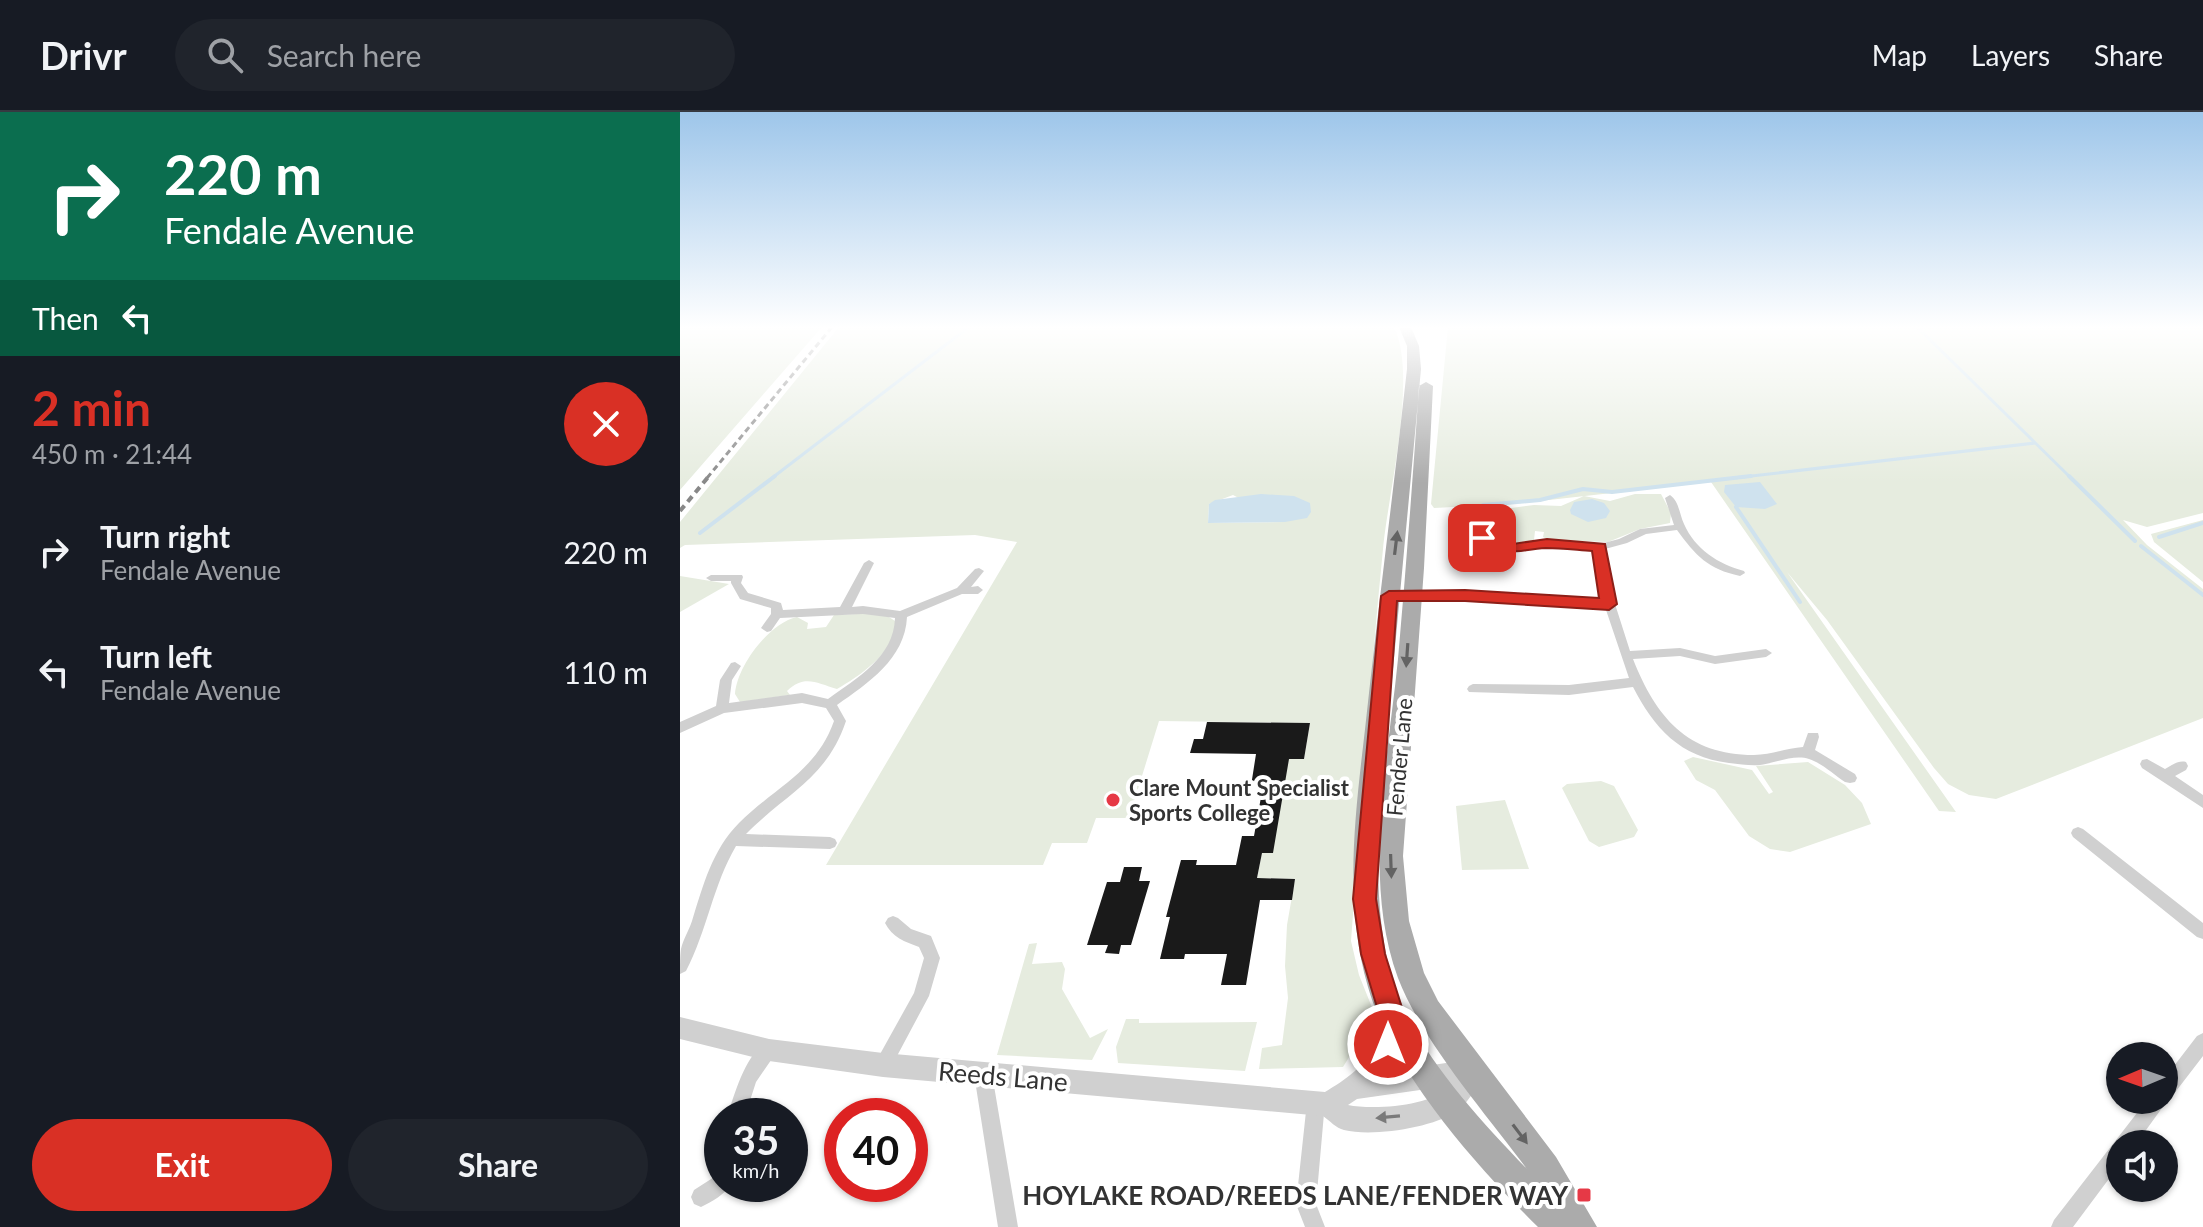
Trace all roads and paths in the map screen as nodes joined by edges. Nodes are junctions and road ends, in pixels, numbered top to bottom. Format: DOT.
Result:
graph roads {
  1 [pos="1413,379"];
  2 [pos="1426,379"];
  3 [pos="1670,498"];
  4 [pos="1478,523"];
  5 [pos="1680,527"];
  6 [pos="1600,547"];
  7 [pos="869,563"];
  8 [pos="748,567"];
  9 [pos="1719,570"];
  10 [pos="979,571"];
  11 [pos="1740,573"];
  12 [pos="738,577"];
  13 [pos="711,578"];
  14 [pos="1712,582"];
  15 [pos="978,590"];
  16 [pos="961,591"];
  17 [pos="1389,596"];
  18 [pos="1412,596"];
  19 [pos="1609,604"];
  20 [pos="844,611"];
  21 [pos="777,614"];
  22 [pos="901,615"];
  23 [pos="767,628"];
  24 [pos="1766,653"];
  25 [pos="1626,655"];
  26 [pos="735,666"];
  27 [pos="1635,682"];
  28 [pos="1473,689"];
  29 [pos="830,704"];
  30 [pos="722,709"];
  31 [pos="680,728"];
  32 [pos="1813,737"];
  33 [pos="1808,753"];
  34 [pos="2147,764"];
  35 [pos="2181,766"];
  36 [pos="2165,776"];
  37 [pos="1850,778"];
  38 [pos="2203,802"];
  39 [pos="2078,833"];
  40 [pos="732,840"];
  41 [pos="830,843"];
  42 [pos="893,923"];
  43 [pos="2203,932"];
  44 [pos="680,966"];
  45 [pos="1396,1022"];
  46 [pos="680,1028"];
  47 [pos="2203,1042"];
  48 [pos="769,1050"];
  49 [pos="883,1065"];
  50 [pos="1473,1071"];
  51 [pos="983,1074"];
  52 [pos="2178,1075"];
  53 [pos="1430,1077"];
  54 [pos="1353,1088"];
  55 [pos="742,1098"];
  56 [pos="1322,1103"];
  57 [pos="1450,1103"];
  58 [pos="2147,1114"];
  59 [pos="2135,1130"];
  60 [pos="2106,1168"];
  61 [pos="704,1195"];
  62 [pos="701,1197"];
  63 [pos="1008,1227"];
  64 [pos="1315,1227"];
  65 [pos="1561,1227"];
  66 [pos="1581,1227"];
  67 [pos="2061,1227"];
  17 -- 1 [label="main road, Fender Lane, one-way"];
  2 -- 18 [label="main road, Fender Lane"];
  3 -- 5 [label="street"];
  4 -- 6 [label="street"];
  5 -- 6 [label="street"];
  5 -- 9 [label="street"];
  6 -- 19 [label="street"];
  7 -- 20 [label="street"];
  8 -- 12 [label="street"];
  9 -- 11 [label="street"];
  9 -- 14 [label="street"];
  10 -- 16 [label="street"];
  12 -- 13 [label="street"];
  12 -- 21 [label="street"];
  15 -- 16 [label="street"];
  16 -- 22 [label="street"];
  17 -- 18 [label="street"];
  17 -- 45 [label="main road, Fender Lane"];
  18 -- 19 [label="street"];
  18 -- 50 [label="main road, Fender Lane, one-way"];
  19 -- 25 [label="street"];
  20 -- 21 [label="street"];
  20 -- 22 [label="street"];
  21 -- 23 [label="street"];
  22 -- 29 [label="street"];
  24 -- 25 [label="street"];
  25 -- 27 [label="street"];
  26 -- 30 [label="street"];
  27 -- 28 [label="street"];
  27 -- 33 [label="street"];
  29 -- 30 [label="street"];
  29 -- 40 [label="street"];
  30 -- 31 [label="street"];
  32 -- 33 [label="street"];
  33 -- 37 [label="street"];
  34 -- 36 [label="street"];
  35 -- 36 [label="street"];
  36 -- 38 [label="street"];
  39 -- 43 [label="street"];
  40 -- 41 [label="street"];
  40 -- 44 [label="street"];
  42 -- 49 [label="street"];
  45 -- 53 [label="main road, Fender Lane"];
  45 -- 54 [label="street"];
  46 -- 48 [label="street, Reeds Lane"];
  47 -- 52 [label="street"];
  48 -- 49 [label="street, Reeds Lane"];
  48 -- 55 [label="street"];
  49 -- 51 [label="street, Reeds Lane"];
  50 -- 53 [label="street"];
  50 -- 57 [label="street"];
  50 -- 66 [label="main road, Fender Lane, one-way"];
  51 -- 56 [label="street, Reeds Lane"];
  51 -- 63 [label="street"];
  53 -- 54 [label="street"];
  53 -- 57 [label="main road, Fender Lane"];
  54 -- 56 [label="street"];
  57 -- 56 [label="street, Reeds Lane, one-way"];
  56 -- 64 [label="street"];
  57 -- 65 [label="main road, Fender Lane"];
  58 -- 59 [label="street"];
  60 -- 67 [label="street"];
  61 -- 62 [label="street"];
}
